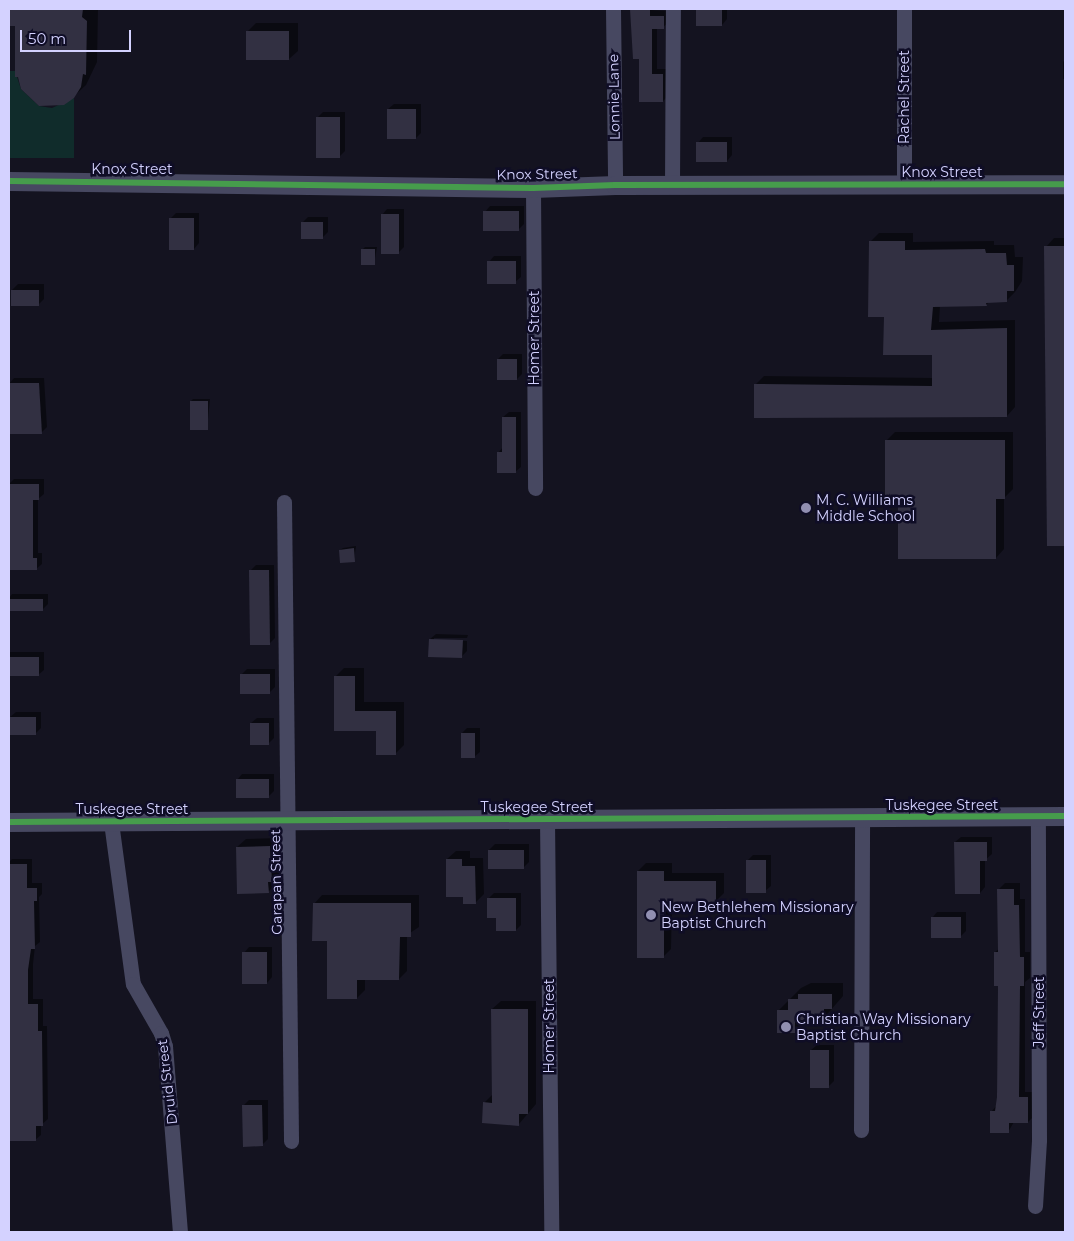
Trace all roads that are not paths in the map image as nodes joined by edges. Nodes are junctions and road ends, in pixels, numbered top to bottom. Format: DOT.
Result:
graph roads {
  1 [pos="613,9"];
  2 [pos="673,9"];
  3 [pos="904,9"];
  4 [pos="9,181"];
  5 [pos="1065,184"];
  6 [pos="615,185"];
  7 [pos="672,185"];
  8 [pos="904,185"];
  9 [pos="533,188"];
  10 [pos="535,488"];
  11 [pos="284,502"];
  12 [pos="1065,816"];
  13 [pos="1038,817"];
  14 [pos="862,818"];
  15 [pos="547,819"];
  16 [pos="288,821"];
  17 [pos="9,822"];
  18 [pos="111,822"];
  19 [pos="861,1130"];
  20 [pos="291,1141"];
  21 [pos="1035,1206"];
  22 [pos="180,1232"];
  23 [pos="551,1232"];
  1 -- 6 [label="street, Lonnie Lane"];
  2 -- 7 [label="street"];
  3 -- 8 [label="street, Rachel Street"];
  4 -- 9 [label="street, Knox Street"];
  5 -- 8 [label="street, Knox Street"];
  6 -- 7 [label="street, Knox Street"];
  6 -- 9 [label="street, Knox Street"];
  7 -- 8 [label="street, Knox Street"];
  9 -- 10 [label="street, Homer Street"];
  11 -- 16 [label="street, Garapan Street"];
  12 -- 13 [label="street, Tuskegee Street"];
  13 -- 14 [label="street, Tuskegee Street"];
  13 -- 21 [label="street, Jeff Street"];
  14 -- 15 [label="street, Tuskegee Street"];
  14 -- 19 [label="street"];
  15 -- 16 [label="street, Tuskegee Street"];
  15 -- 23 [label="street, Homer Street"];
  16 -- 18 [label="street, Tuskegee Street"];
  16 -- 20 [label="street, Garapan Street"];
  17 -- 18 [label="street, Tuskegee Street"];
  18 -- 22 [label="street, Druid Street"];
}
